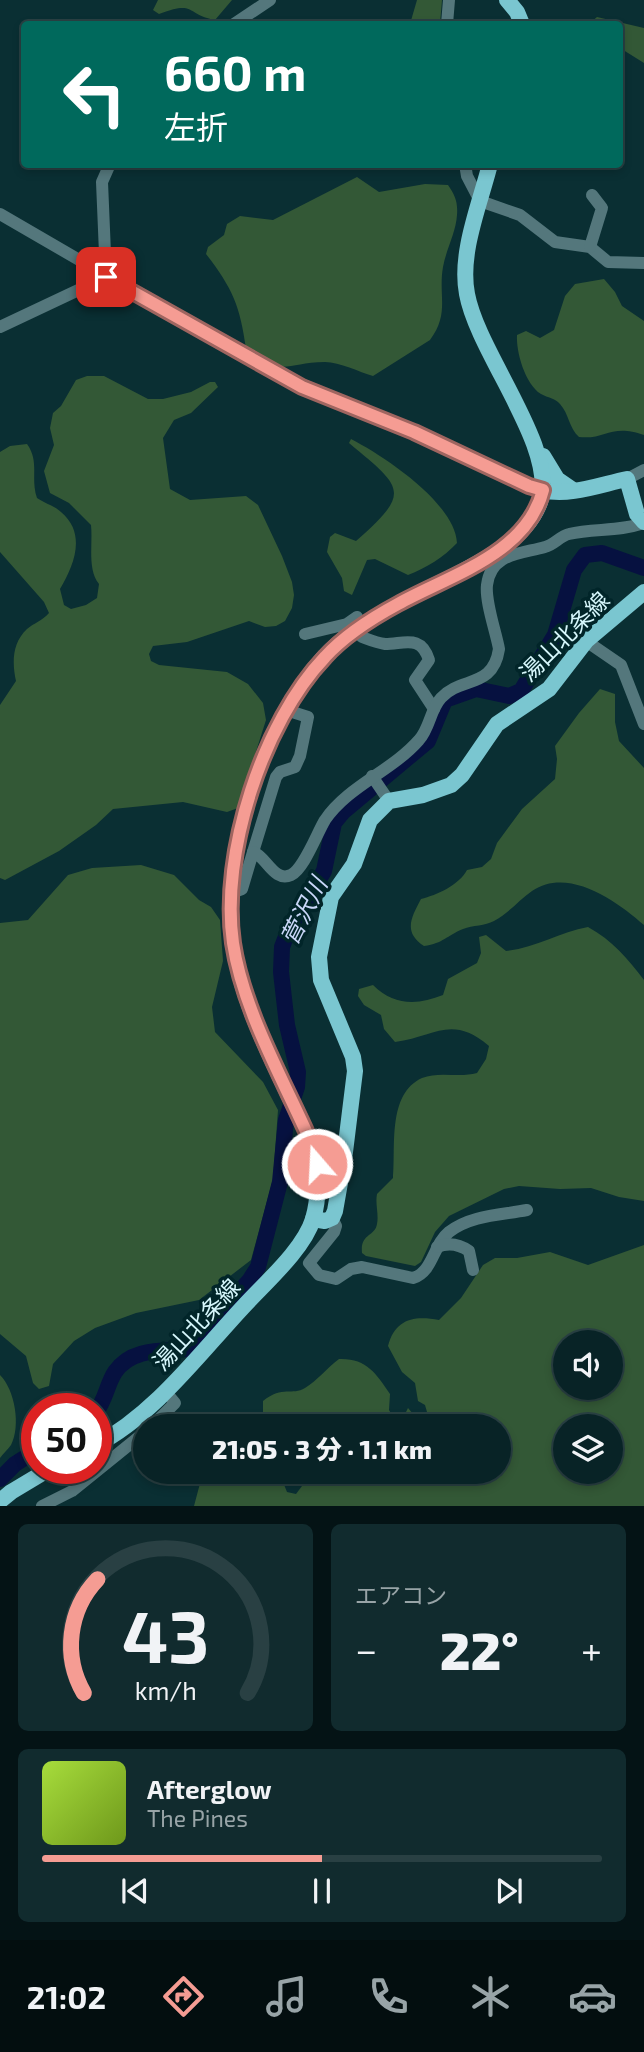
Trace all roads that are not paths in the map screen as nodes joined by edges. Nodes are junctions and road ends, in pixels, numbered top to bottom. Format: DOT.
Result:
graph roads {
  1 [pos="270,0"];
  2 [pos="449,0"];
  3 [pos="238,21"];
  4 [pos="447,21"];
  5 [pos="108,168"];
  6 [pos="466,168"];
  7 [pos="489,168"];
  8 [pos="592,195"];
  9 [pos="480,201"];
  10 [pos="0,214"];
  11 [pos="590,247"];
  12 [pos="644,263"];
  13 [pos="106,277"];
  14 [pos="0,327"];
  15 [pos="538,449"];
  16 [pos="644,470"];
  17 [pos="627,479"];
  18 [pos="543,490"];
  19 [pos="573,490"];
  20 [pos="644,523"];
  21 [pos="644,592"];
  22 [pos="360,628"];
  23 [pos="305,634"];
  24 [pos="586,641"];
  25 [pos="434,709"];
  26 [pos="286,710"];
  27 [pos="644,724"];
  28 [pos="380,787"];
  29 [pos="253,852"];
  30 [pos="231,893"];
  31 [pos="527,1210"];
  32 [pos="332,1218"];
  33 [pos="313,1219"];
  34 [pos="438,1247"];
  35 [pos="473,1270"];
  36 [pos="165,1391"];
  37 [pos="164,1414"];
  38 [pos="112,1432"];
  39 [pos="133,1442"];
  40 [pos="24,1484"];
  41 [pos="0,1501"];
  42 [pos="42,1506"];
  1 -- 3 [label="street"];
  2 -- 4 [label="street"];
  5 -- 13 [label="street"];
  6 -- 9 [label="street"];
  7 -- 9 [label="main road"];
  8 -- 11 [label="street"];
  9 -- 11 [label="street"];
  9 -- 15 [label="main road"];
  10 -- 13 [label="street"];
  11 -- 12 [label="street"];
  13 -- 14 [label="street"];
  13 -- 18 [label="street"];
  15 -- 18 [label="main road"];
  15 -- 19 [label="main road"];
  16 -- 17 [label="street"];
  17 -- 19 [label="main road"];
  17 -- 20 [label="main road"];
  18 -- 19 [label="main road"];
  18 -- 22 [label="main road, 湯山北条線"];
  20 -- 25 [label="street"];
  21 -- 24 [label="main road, 湯山北条線"];
  22 -- 23 [label="street"];
  22 -- 25 [label="street"];
  22 -- 26 [label="main road, 湯山北条線"];
  24 -- 27 [label="street"];
  24 -- 28 [label="main road, 湯山北条線"];
  25 -- 28 [label="street"];
  26 -- 29 [label="street"];
  26 -- 30 [label="main road, 湯山北条線"];
  28 -- 29 [label="street"];
  28 -- 32 [label="main road"];
  29 -- 30 [label="street"];
  30 -- 33 [label="main road, 湯山北条線"];
  31 -- 34 [label="street"];
  32 -- 33 [label="main road"];
  32 -- 34 [label="street"];
  33 -- 36 [label="main road, 湯山北条線"];
  34 -- 35 [label="street"];
  36 -- 37 [label="street"];
  36 -- 38 [label="main road, 湯山北条線"];
  39 -- 42 [label="street"];
  40 -- 41 [label="main road"];
}
